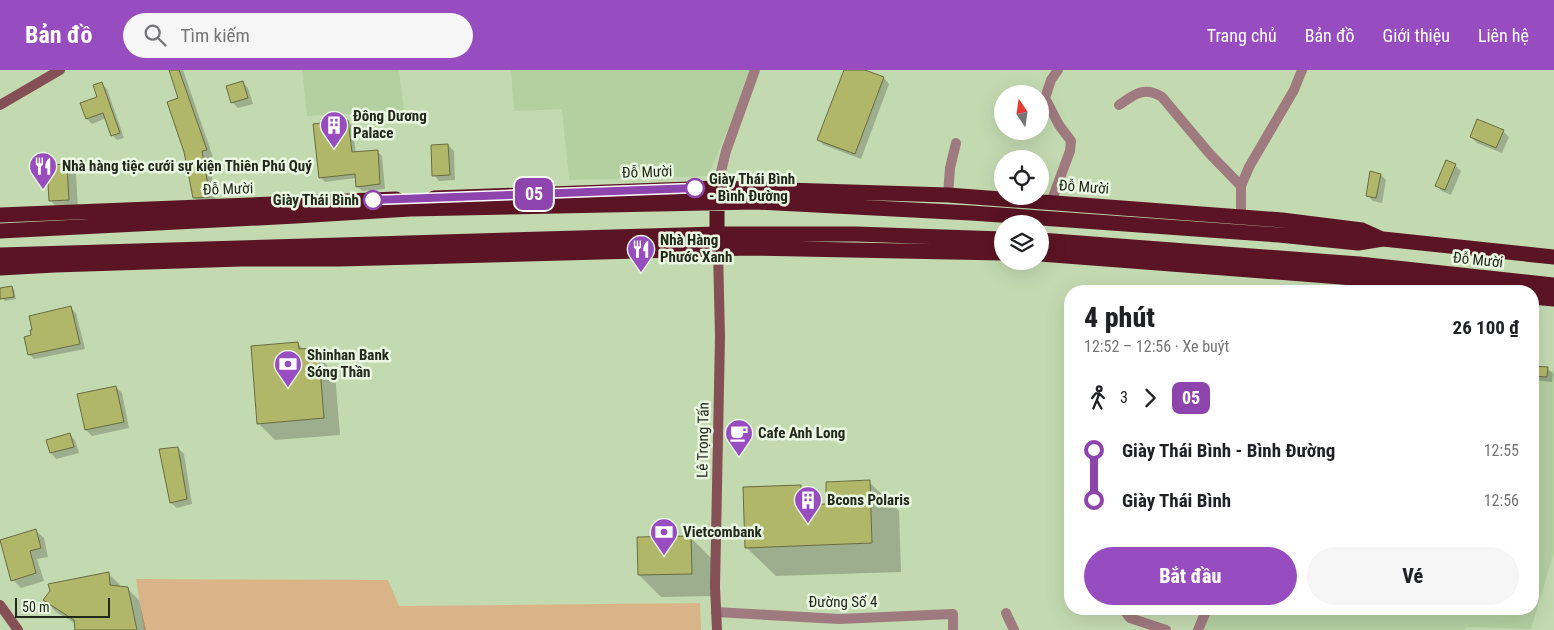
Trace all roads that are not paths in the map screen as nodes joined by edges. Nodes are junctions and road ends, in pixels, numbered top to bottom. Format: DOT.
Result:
graph roads {
  1 [pos="60,70"];
  2 [pos="755,70"];
  3 [pos="1058,70"];
  4 [pos="1302,70"];
  5 [pos="0,105"];
  6 [pos="1119,105"];
  7 [pos="956,143"];
  8 [pos="1241,186"];
  9 [pos="717,188"];
  10 [pos="948,195"];
  11 [pos="1052,202"];
  12 [pos="716,203"];
  13 [pos="0,215"];
  14 [pos="1241,216"];
  15 [pos="0,231"];
  16 [pos="717,234"];
  17 [pos="994,239"];
  18 [pos="1383,239"];
  19 [pos="1049,241"];
  20 [pos="718,250"];
  21 [pos="994,252"];
  22 [pos="0,254"];
  23 [pos="1049,255"];
  24 [pos="1554,257"];
  25 [pos="0,268"];
  26 [pos="1354,278"];
  27 [pos="1489,279"];
  28 [pos="1422,285"];
  29 [pos="1472,285"];
  30 [pos="1554,285"];
  31 [pos="1539,298"];
  32 [pos="1554,299"];
  33 [pos="0,605"];
  34 [pos="716,612"];
  35 [pos="1006,613"];
  36 [pos="1128,615"];
  37 [pos="1204,615"];
  38 [pos="839,619"];
  39 [pos="18,630"];
  40 [pos="717,630"];
  41 [pos="839,630"];
  42 [pos="953,630"];
  43 [pos="1014,630"];
  44 [pos="1166,630"];
  45 [pos="1198,630"];
  1 -- 5 [label="street"];
  2 -- 9 [label="street"];
  3 -- 11 [label="street"];
  4 -- 8 [label="street"];
  6 -- 8 [label="street"];
  7 -- 10 [label="street"];
  8 -- 14 [label="street"];
  9 -- 10 [label="highway, Đỗ Mười"];
  9 -- 12 [label="highway"];
  9 -- 13 [label="highway, Đỗ Mười"];
  10 -- 11 [label="highway, Đỗ Mười"];
  11 -- 14 [label="highway, Đỗ Mười"];
  12 -- 15 [label="highway, Đỗ Mười"];
  12 -- 16 [label="highway"];
  12 -- 18 [label="highway, Đỗ Mười"];
  14 -- 18 [label="highway, Đỗ Mười"];
  16 -- 17 [label="highway"];
  16 -- 20 [label="highway"];
  16 -- 22 [label="highway"];
  18 -- 24 [label="highway, Đỗ Mười"];
  19 -- 26 [label="highway, Đỗ Mười"];
  20 -- 21 [label="highway"];
  20 -- 25 [label="highway"];
  20 -- 34 [label="street, Lê Trọng Tấn"];
  23 -- 26 [label="highway, Đỗ Mười"];
  26 -- 27 [label="highway, Đỗ Mười"];
  26 -- 28 [label="highway, Đỗ Mười"];
  27 -- 29 [label="highway"];
  27 -- 30 [label="highway, Đỗ Mười"];
  31 -- 32 [label="highway"];
  33 -- 39 [label="street"];
  34 -- 38 [label="street, Đường Số 4"];
  34 -- 40 [label="street, Lê Trọng Tấn"];
  35 -- 43 [label="street"];
  36 -- 44 [label="street"];
  37 -- 45 [label="street"];
  38 -- 41 [label="street"];
  38 -- 42 [label="street, Đường Số 4"];
}
